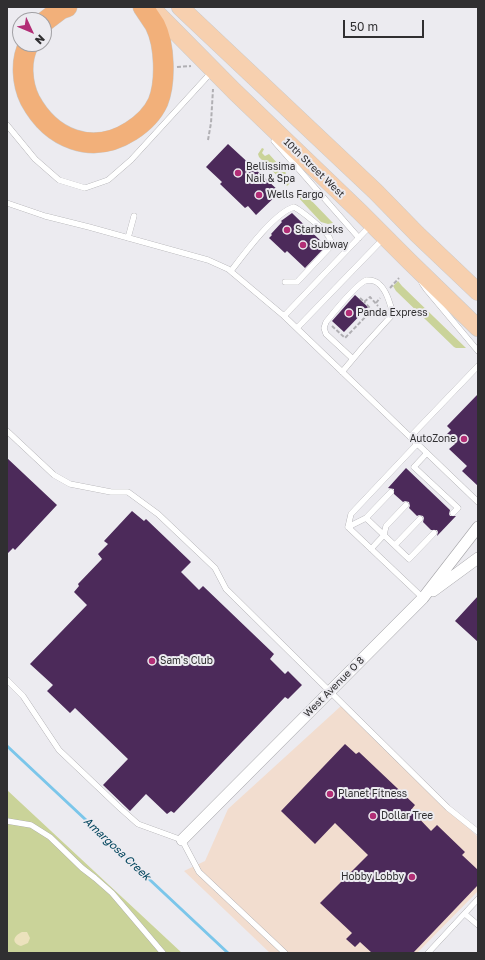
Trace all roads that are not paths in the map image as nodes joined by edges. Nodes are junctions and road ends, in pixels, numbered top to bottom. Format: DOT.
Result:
graph roads {
  1 [pos="67,7"];
  2 [pos="143,7"];
  3 [pos="151,7"];
  4 [pos="180,7"];
  5 [pos="52,16"];
  6 [pos="27,52"];
  7 [pos="207,77"];
  8 [pos="234,91"];
  9 [pos="7,125"];
  10 [pos="263,128"];
  11 [pos="268,134"];
  12 [pos="7,203"];
  13 [pos="397,213"];
  14 [pos="134,216"];
  15 [pos="372,224"];
  16 [pos="385,237"];
  17 [pos="128,238"];
  18 [pos="359,238"];
  19 [pos="410,262"];
  20 [pos="231,271"];
  21 [pos="285,282"];
  22 [pos="478,292"];
  23 [pos="284,316"];
  24 [pos="297,328"];
  25 [pos="478,328"];
  26 [pos="478,351"];
  27 [pos="353,359"];
  28 [pos="478,365"];
  29 [pos="342,372"];
  30 [pos="7,431"];
  31 [pos="410,437"];
  32 [pos="417,444"];
  33 [pos="427,453"];
  34 [pos="414,467"];
  35 [pos="410,472"];
  36 [pos="429,481"];
  37 [pos="424,486"];
  38 [pos="391,492"];
  39 [pos="443,495"];
  40 [pos="439,500"];
  41 [pos="478,502"];
  42 [pos="406,505"];
  43 [pos="453,513"];
  44 [pos="366,518"];
  45 [pos="420,519"];
  46 [pos="348,527"];
  47 [pos="478,527"];
  48 [pos="434,533"];
  49 [pos="384,535"];
  50 [pos="395,545"];
  51 [pos="371,548"];
  52 [pos="478,558"];
  53 [pos="423,598"];
  54 [pos="7,680"];
  55 [pos="329,691"];
  56 [pos="7,822"];
  57 [pos="478,832"];
  58 [pos="182,840"];
  59 [pos="478,899"];
  60 [pos="465,914"];
  61 [pos="478,925"];
  62 [pos="163,953"];
  63 [pos="285,953"];
  64 [pos="428,953"];
  1 -- 5 [label="highway"];
  2 -- 6 [label="highway"];
  3 -- 8 [label="main road, 10th Street West"];
  4 -- 13 [label="main road"];
  7 -- 9 [label="lane"];
  8 -- 10 [label="lane"];
  8 -- 15 [label="main road, 10th Street West"];
  11 -- 18 [label="lane"];
  12 -- 17 [label="lane"];
  13 -- 15 [label="main road"];
  13 -- 16 [label="main road"];
  13 -- 22 [label="main road"];
  14 -- 17 [label="lane"];
  15 -- 16 [label="main road, 10th Street West"];
  15 -- 18 [label="lane"];
  16 -- 19 [label="main road, 10th Street West"];
  16 -- 24 [label="lane"];
  17 -- 20 [label="lane"];
  18 -- 23 [label="lane"];
  19 -- 25 [label="main road, 10th Street West"];
  19 -- 26 [label="lane"];
  20 -- 21 [label="lane"];
  20 -- 23 [label="lane"];
  23 -- 24 [label="lane"];
  24 -- 29 [label="lane"];
  27 -- 27 [label="lane"];
  27 -- 29 [label="lane"];
  28 -- 31 [label="lane"];
  29 -- 31 [label="lane"];
  30 -- 55 [label="lane"];
  31 -- 32 [label="lane"];
  32 -- 33 [label="lane"];
  32 -- 46 [label="lane"];
  33 -- 34 [label="lane"];
  33 -- 41 [label="lane"];
  34 -- 35 [label="lane"];
  34 -- 36 [label="lane"];
  36 -- 37 [label="lane"];
  36 -- 39 [label="lane"];
  38 -- 44 [label="lane"];
  39 -- 40 [label="lane"];
  39 -- 43 [label="lane"];
  42 -- 49 [label="lane"];
  44 -- 46 [label="lane"];
  44 -- 49 [label="lane"];
  45 -- 50 [label="lane"];
  46 -- 51 [label="lane"];
  47 -- 53 [label="street, West Avenue O 8"];
  48 -- 50 [label="lane"];
  49 -- 50 [label="lane"];
  49 -- 51 [label="lane"];
  51 -- 53 [label="lane"];
  52 -- 53 [label="street"];
  53 -- 55 [label="street, West Avenue O 8"];
  54 -- 58 [label="lane"];
  55 -- 57 [label="lane"];
  55 -- 58 [label="street, West Avenue O 8"];
  56 -- 62 [label="lane"];
  58 -- 63 [label="lane"];
  59 -- 60 [label="lane"];
  60 -- 61 [label="lane"];
  60 -- 64 [label="lane"];
}
